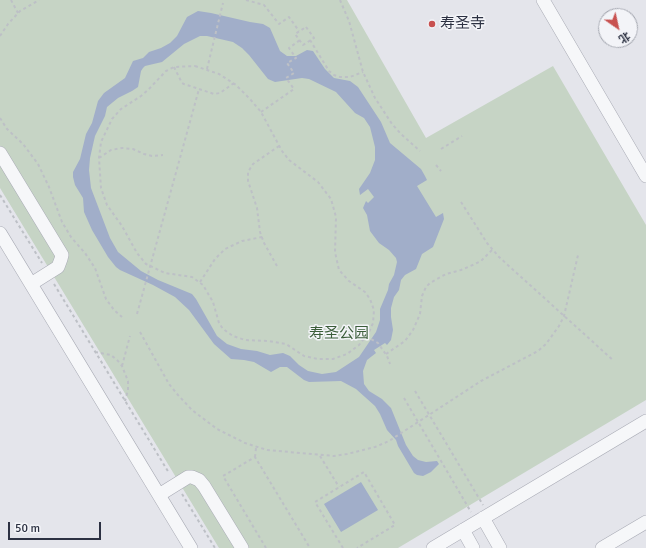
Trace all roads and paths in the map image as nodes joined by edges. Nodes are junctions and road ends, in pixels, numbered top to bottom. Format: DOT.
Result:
graph roads {
  1 [pos="11,0"];
  2 [pos="39,0"];
  3 [pos="246,0"];
  4 [pos="340,0"];
  5 [pos="543,0"];
  6 [pos="223,3"];
  7 [pos="18,13"];
  8 [pos="300,31"];
  9 [pos="0,36"];
  10 [pos="310,40"];
  11 [pos="299,41"];
  12 [pos="174,67"];
  13 [pos="207,69"];
  14 [pos="363,72"];
  15 [pos="234,83"];
  16 [pos="199,89"];
  17 [pos="261,112"];
  18 [pos="0,118"];
  19 [pos="462,136"];
  20 [pos="279,146"];
  21 [pos="441,149"];
  22 [pos="420,151"];
  23 [pos="0,153"];
  24 [pos="163,155"];
  25 [pos="99,158"];
  26 [pos="436,165"];
  27 [pos="440,171"];
  28 [pos="646,176"];
  29 [pos="0,195"];
  30 [pos="461,202"];
  31 [pos="0,233"];
  32 [pos="262,237"];
  33 [pos="492,250"];
  34 [pos="578,255"];
  35 [pos="150,266"];
  36 [pos="277,266"];
  37 [pos="48,274"];
  38 [pos="200,283"];
  39 [pos="31,284"];
  40 [pos="137,314"];
  41 [pos="564,316"];
  42 [pos="122,317"];
  43 [pos="140,332"];
  44 [pos="130,336"];
  45 [pos="366,336"];
  46 [pos="95,352"];
  47 [pos="386,354"];
  48 [pos="614,361"];
  49 [pos="390,364"];
  50 [pos="122,366"];
  51 [pos="415,391"];
  52 [pos="404,398"];
  53 [pos="125,401"];
  54 [pos="429,415"];
  55 [pos="646,421"];
  56 [pos="418,423"];
  57 [pos="256,447"];
  58 [pos="319,455"];
  59 [pos="255,457"];
  60 [pos="176,484"];
  61 [pos="339,487"];
  62 [pos="159,495"];
  63 [pos="483,518"];
  64 [pos="646,522"];
  65 [pos="463,530"];
  66 [pos="191,548"];
  67 [pos="215,548"];
  68 [pos="242,548"];
  69 [pos="266,548"];
  70 [pos="310,548"];
  71 [pos="342,548"];
  72 [pos="357,548"];
  73 [pos="433,548"];
  74 [pos="473,548"];
  75 [pos="500,548"];
  76 [pos="603,548"];
  1 -- 7 [label="path"];
  2 -- 7 [label="path"];
  3 -- 8 [label="path"];
  4 -- 14 [label="path"];
  5 -- 28 [label="street"];
  6 -- 13 [label="path"];
  7 -- 9 [label="path"];
  8 -- 10 [label="path"];
  8 -- 11 [label="path"];
  10 -- 11 [label="path"];
  10 -- 14 [label="path"];
  11 -- 17 [label="path"];
  12 -- 13 [label="path"];
  12 -- 16 [label="path"];
  12 -- 25 [label="path"];
  13 -- 15 [label="path"];
  14 -- 22 [label="path"];
  15 -- 16 [label="path"];
  15 -- 17 [label="path"];
  16 -- 35 [label="path"];
  17 -- 20 [label="path"];
  18 -- 42 [label="path"];
  19 -- 21 [label="path"];
  20 -- 32 [label="path"];
  20 -- 45 [label="path"];
  23 -- 37 [label="street"];
  24 -- 25 [label="path"];
  25 -- 35 [label="path"];
  26 -- 27 [label="path"];
  29 -- 37 [label="path"];
  30 -- 33 [label="path"];
  31 -- 39 [label="street"];
  32 -- 36 [label="path"];
  32 -- 38 [label="path"];
  33 -- 41 [label="path"];
  33 -- 47 [label="path"];
  34 -- 41 [label="path"];
  35 -- 38 [label="path"];
  35 -- 40 [label="path"];
  37 -- 39 [label="street"];
  37 -- 46 [label="path"];
  38 -- 45 [label="path"];
  39 -- 62 [label="street"];
  41 -- 48 [label="path"];
  41 -- 54 [label="path"];
  43 -- 57 [label="path"];
  44 -- 50 [label="path"];
  45 -- 47 [label="path"];
  46 -- 50 [label="path"];
  46 -- 53 [label="path"];
  47 -- 49 [label="path"];
  50 -- 53 [label="path"];
  51 -- 54 [label="path"];
  52 -- 56 [label="path"];
  53 -- 60 [label="path"];
  54 -- 56 [label="path"];
  54 -- 63 [label="path"];
  55 -- 63 [label="street"];
  56 -- 58 [label="path"];
  56 -- 63 [label="path"];
  57 -- 58 [label="path"];
  57 -- 59 [label="path"];
  58 -- 61 [label="path"];
  59 -- 69 [label="path"];
  59 -- 70 [label="path"];
  60 -- 62 [label="street"];
  60 -- 67 [label="path"];
  60 -- 68 [label="street"];
  61 -- 71 [label="path"];
  61 -- 72 [label="path"];
  62 -- 66 [label="street"];
  63 -- 65 [label="street"];
  63 -- 75 [label="street"];
  64 -- 76 [label="street"];
  65 -- 73 [label="street"];
  65 -- 74 [label="street"];
}
